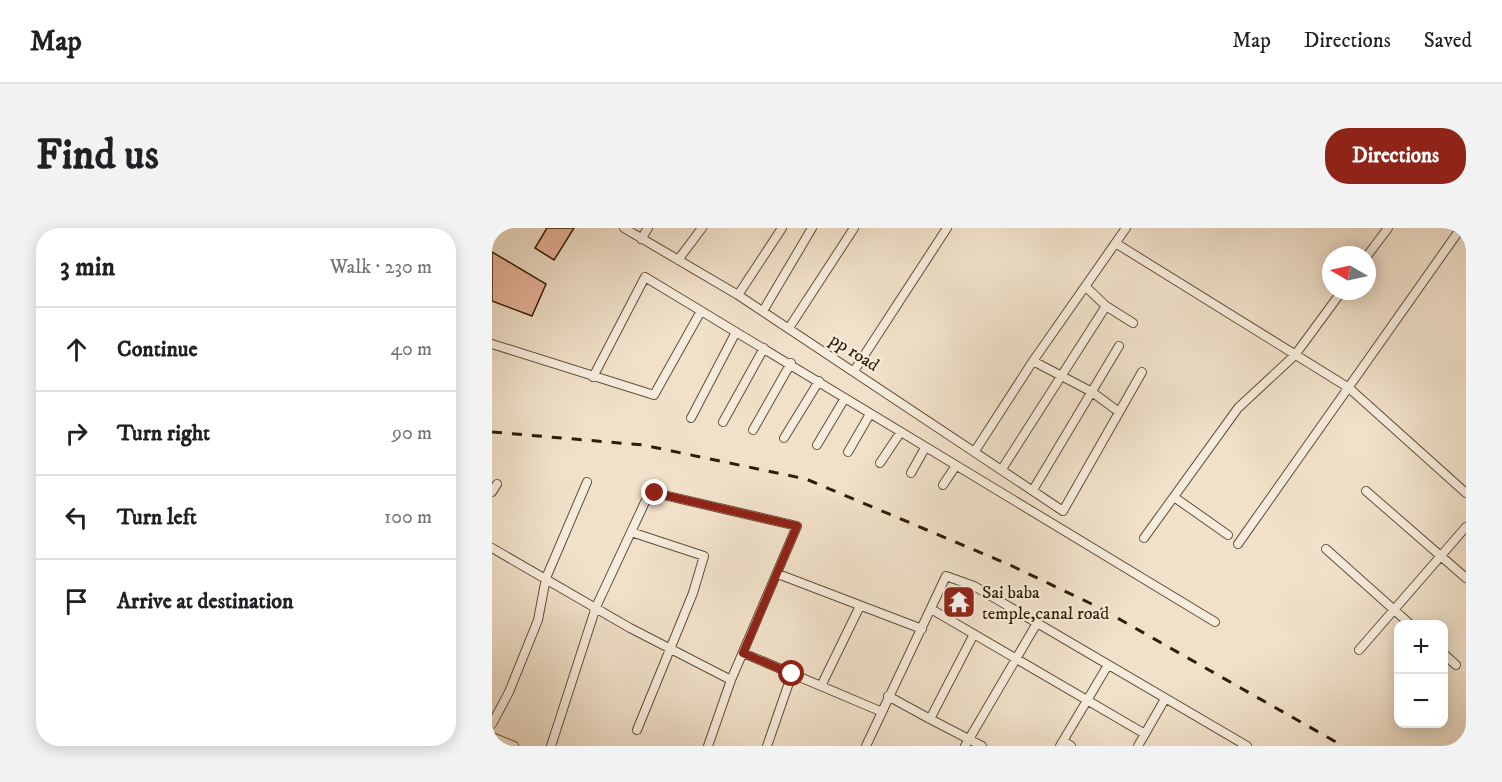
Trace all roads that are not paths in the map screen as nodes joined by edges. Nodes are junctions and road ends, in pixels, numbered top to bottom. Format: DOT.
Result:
graph roads {
  1 [pos="624,228"];
  2 [pos="648,228"];
  3 [pos="702,228"];
  4 [pos="782,228"];
  5 [pos="812,228"];
  6 [pos="854,228"];
  7 [pos="947,228"];
  8 [pos="1126,228"];
  9 [pos="1388,228"];
  10 [pos="1461,228"];
  11 [pos="640,239"];
  12 [pos="1117,244"];
  13 [pos="1374,246"];
  14 [pos="678,260"];
  15 [pos="1086,287"];
  16 [pos="738,295"];
  17 [pos="1335,300"];
  18 [pos="1106,306"];
  19 [pos="701,311"];
  20 [pos="762,311"];
  21 [pos="1133,323"];
  22 [pos="789,328"];
  23 [pos="736,332"];
  24 [pos="492,344"];
  25 [pos="1119,346"];
  26 [pos="764,348"];
  27 [pos="1295,355"];
  28 [pos="1033,361"];
  29 [pos="791,363"];
  30 [pos="854,371"];
  31 [pos="1142,372"];
  32 [pos="1062,375"];
  33 [pos="593,377"];
  34 [pos="819,381"];
  35 [pos="1349,388"];
  36 [pos="1092,392"];
  37 [pos="845,398"];
  38 [pos="1119,412"];
  39 [pos="870,414"];
  40 [pos="691,418"];
  41 [pos="723,423"];
  42 [pos="753,430"];
  43 [pos="900,433"];
  44 [pos="784,438"];
  45 [pos="817,445"];
  46 [pos="925,448"];
  47 [pos="975,451"];
  48 [pos="848,452"];
  49 [pos="880,463"];
  50 [pos="955,466"];
  51 [pos="1002,470"];
  52 [pos="911,473"];
  53 [pos="587,482"];
  54 [pos="497,484"];
  55 [pos="943,485"];
  56 [pos="1033,490"];
  57 [pos="492,492"];
  58 [pos="1366,492"];
  59 [pos="1466,493"];
  60 [pos="1174,497"];
  61 [pos="1466,527"];
  62 [pos="631,532"];
  63 [pos="1228,535"];
  64 [pos="1144,538"];
  65 [pos="1238,544"];
  66 [pos="492,548"];
  67 [pos="1326,549"];
  68 [pos="1441,555"];
  69 [pos="778,574"];
  70 [pos="546,578"];
  71 [pos="1466,578"];
  72 [pos="860,606"];
  73 [pos="596,607"];
  74 [pos="931,609"];
  75 [pos="1394,609"];
  76 [pos="1406,620"];
  77 [pos="1215,621"];
  78 [pos="1036,623"];
  79 [pos="922,629"];
  80 [pos="974,634"];
  81 [pos="669,649"];
  82 [pos="1359,650"];
  83 [pos="743,653"];
  84 [pos="1448,658"];
  85 [pos="1015,660"];
  86 [pos="1108,665"];
  87 [pos="1456,665"];
  88 [pos="792,674"];
  89 [pos="731,680"];
  90 [pos="822,684"];
  91 [pos="888,696"];
  92 [pos="1164,699"];
  93 [pos="1086,702"];
  94 [pos="880,711"];
  95 [pos="930,719"];
  96 [pos="492,724"];
  97 [pos="637,730"];
  98 [pos="1145,734"];
  99 [pos="492,737"];
  100 [pos="968,742"];
  101 [pos="1064,744"];
  102 [pos="514,746"];
  103 [pos="551,746"];
  104 [pos="708,746"];
  105 [pos="766,746"];
  106 [pos="866,746"];
  107 [pos="982,746"];
  108 [pos="1138,746"];
  109 [pos="1247,746"];
  1 -- 11 [label="street, pp road"];
  2 -- 11 [label="street"];
  3 -- 14 [label="street"];
  4 -- 16 [label="street"];
  5 -- 20 [label="street"];
  6 -- 22 [label="street"];
  7 -- 30 [label="street"];
  8 -- 12 [label="street"];
  9 -- 13 [label="street"];
  10 -- 35 [label="street"];
  11 -- 14 [label="street, pp road"];
  12 -- 15 [label="street"];
  12 -- 27 [label="street"];
  14 -- 16 [label="street, pp road"];
  15 -- 18 [label="street"];
  15 -- 28 [label="street"];
  16 -- 20 [label="street, pp road"];
  17 -- 27 [label="street"];
  18 -- 21 [label="street"];
  18 -- 32 [label="street"];
  19 -- 23 [label="street"];
  19 -- 33 [label="street"];
  19 -- 33 [label="street"];
  20 -- 22 [label="street, pp road"];
  22 -- 30 [label="street, pp road"];
  23 -- 26 [label="street"];
  23 -- 40 [label="street"];
  24 -- 33 [label="street"];
  25 -- 36 [label="street"];
  26 -- 29 [label="street"];
  26 -- 41 [label="street"];
  27 -- 35 [label="street"];
  27 -- 60 [label="street"];
  28 -- 32 [label="street"];
  28 -- 47 [label="street"];
  29 -- 34 [label="street"];
  29 -- 42 [label="street"];
  30 -- 47 [label="street, pp road"];
  31 -- 38 [label="street"];
  32 -- 36 [label="street"];
  32 -- 51 [label="street"];
  34 -- 37 [label="street"];
  34 -- 44 [label="street"];
  35 -- 59 [label="street"];
  35 -- 65 [label="street"];
  36 -- 38 [label="street"];
  36 -- 56 [label="street"];
  37 -- 39 [label="street"];
  37 -- 45 [label="street"];
  38 -- 56 [label="street, pp road"];
  39 -- 43 [label="street"];
  39 -- 48 [label="street"];
  43 -- 46 [label="street"];
  43 -- 49 [label="street"];
  46 -- 50 [label="street"];
  46 -- 52 [label="street"];
  47 -- 51 [label="street, pp road"];
  50 -- 55 [label="street"];
  50 -- 77 [label="street"];
  51 -- 56 [label="street, pp road"];
  53 -- 70 [label="street"];
  54 -- 57 [label="street"];
  58 -- 68 [label="street"];
  60 -- 63 [label="street"];
  60 -- 64 [label="street"];
  61 -- 68 [label="street"];
  62 -- 69 [label="street"];
  62 -- 73 [label="street"];
  62 -- 81 [label="street"];
  66 -- 70 [label="street"];
  67 -- 75 [label="street"];
  68 -- 71 [label="street"];
  68 -- 75 [label="street"];
  69 -- 72 [label="street"];
  69 -- 83 [label="street"];
  70 -- 73 [label="street"];
  70 -- 96 [label="street"];
  72 -- 79 [label="street"];
  72 -- 90 [label="street"];
  73 -- 81 [label="street"];
  73 -- 103 [label="street"];
  74 -- 78 [label="street"];
  74 -- 79 [label="street"];
  74 -- 80 [label="street"];
  75 -- 76 [label="street"];
  75 -- 82 [label="street"];
  78 -- 85 [label="street"];
  78 -- 86 [label="street"];
  79 -- 91 [label="street"];
  80 -- 85 [label="street"];
  80 -- 95 [label="street"];
  81 -- 89 [label="street"];
  81 -- 97 [label="street"];
  83 -- 88 [label="street"];
  83 -- 89 [label="street"];
  84 -- 87 [label="street"];
  85 -- 93 [label="street"];
  85 -- 100 [label="street"];
  86 -- 92 [label="street"];
  86 -- 93 [label="street"];
  88 -- 90 [label="street"];
  88 -- 105 [label="street"];
  89 -- 104 [label="street"];
  90 -- 94 [label="street"];
  91 -- 94 [label="street"];
  91 -- 95 [label="street"];
  92 -- 98 [label="street"];
  92 -- 109 [label="street"];
  93 -- 98 [label="street"];
  93 -- 101 [label="street"];
  94 -- 106 [label="street"];
  95 -- 100 [label="street"];
  98 -- 108 [label="street"];
  99 -- 102 [label="street"];
  100 -- 107 [label="street"];
}
